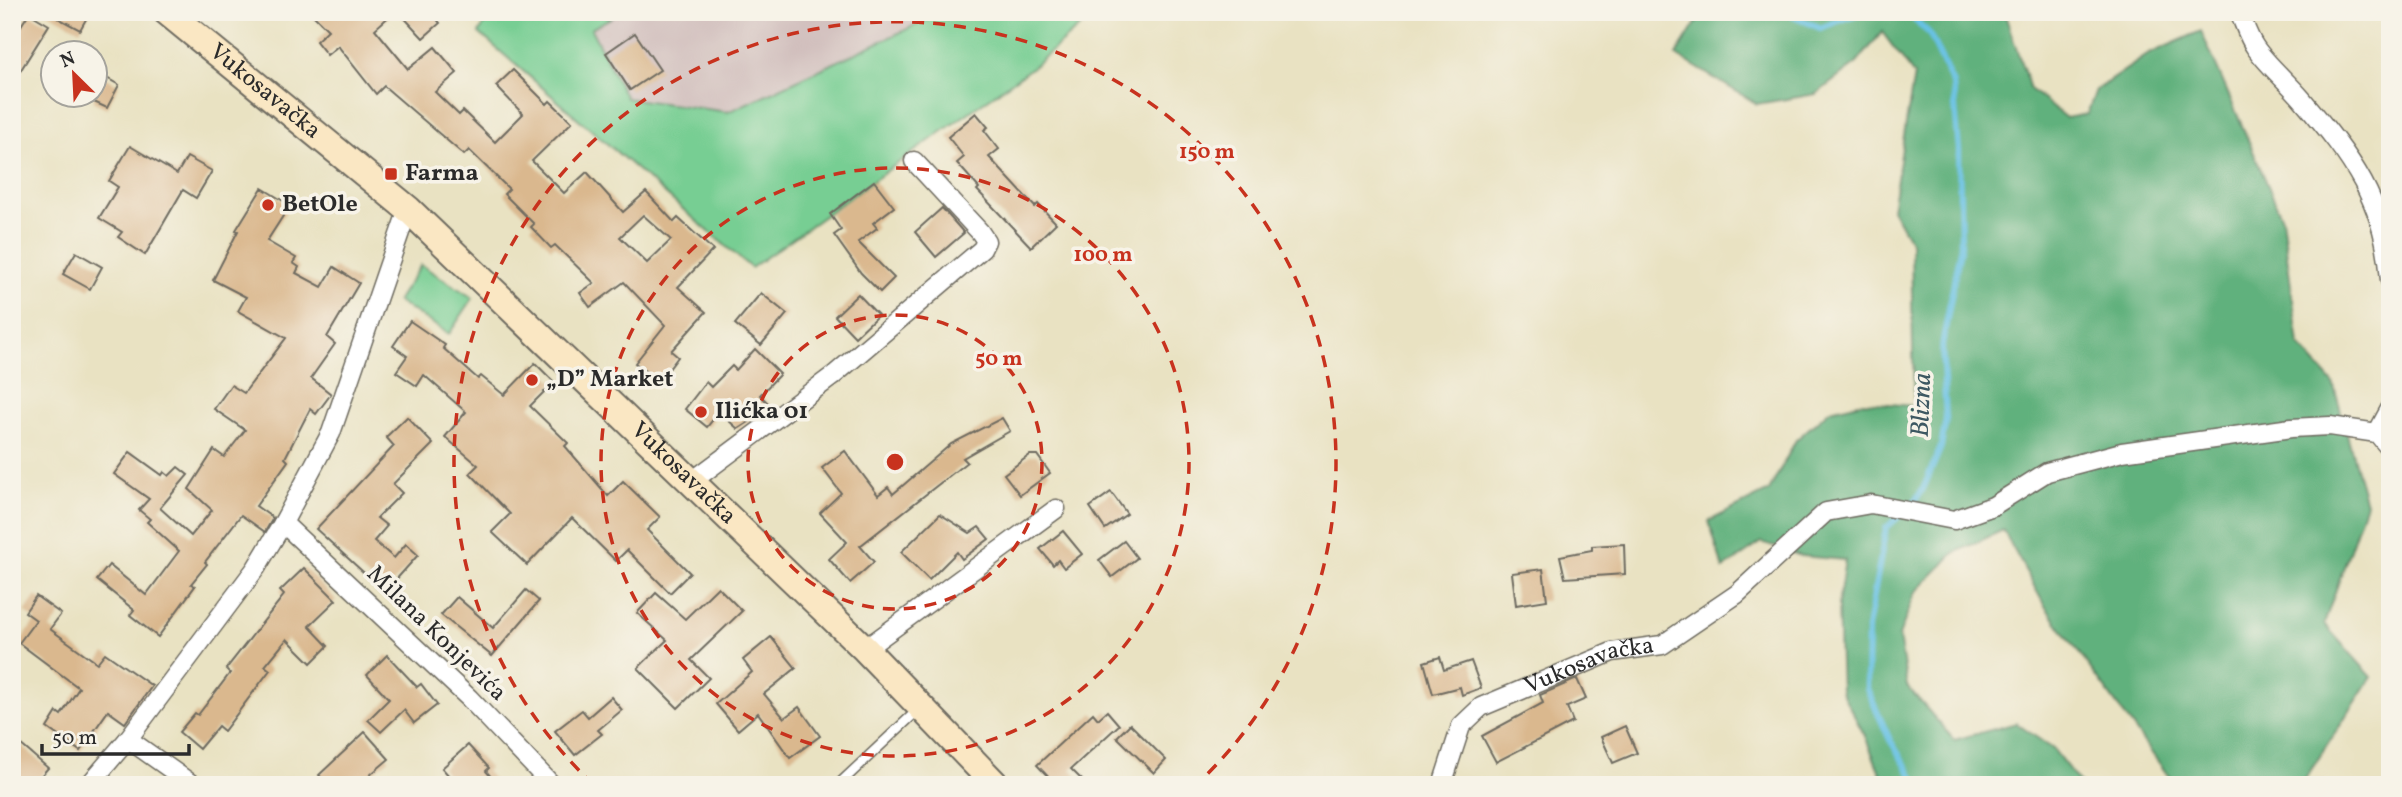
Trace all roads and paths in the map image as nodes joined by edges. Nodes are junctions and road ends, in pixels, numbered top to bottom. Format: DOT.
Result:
graph roads {
  1 [pos="167,12"];
  2 [pos="2239,12"];
  3 [pos="914,161"];
  4 [pos="408,209"];
  5 [pos="2390,280"];
  6 [pos="2390,409"];
  7 [pos="2377,433"];
  8 [pos="2390,449"];
  9 [pos="691,482"];
  10 [pos="1056,509"];
  11 [pos="283,523"];
  12 [pos="865,649"];
  13 [pos="921,707"];
  14 [pos="128,739"];
  15 [pos="89,785"];
  16 [pos="193,785"];
  17 [pos="552,785"];
  18 [pos="838,785"];
  19 [pos="996,785"];
  20 [pos="1442,785"];
  1 -- 4 [label="main road, Vukosavačka"];
  2 -- 5 [label="street"];
  3 -- 9 [label="street"];
  4 -- 9 [label="main road, Vukosavačka"];
  4 -- 11 [label="street"];
  6 -- 7 [label="street"];
  7 -- 8 [label="street"];
  7 -- 20 [label="street, Vukosavačka"];
  9 -- 12 [label="main road, Vukosavačka"];
  10 -- 12 [label="street"];
  11 -- 14 [label="street"];
  11 -- 17 [label="street, Milana Konjevića"];
  12 -- 13 [label="main road, Vukosavačka"];
  13 -- 18 [label="lane"];
  13 -- 19 [label="main road, Vukosavačka"];
  14 -- 15 [label="street"];
  14 -- 16 [label="street"];
}
